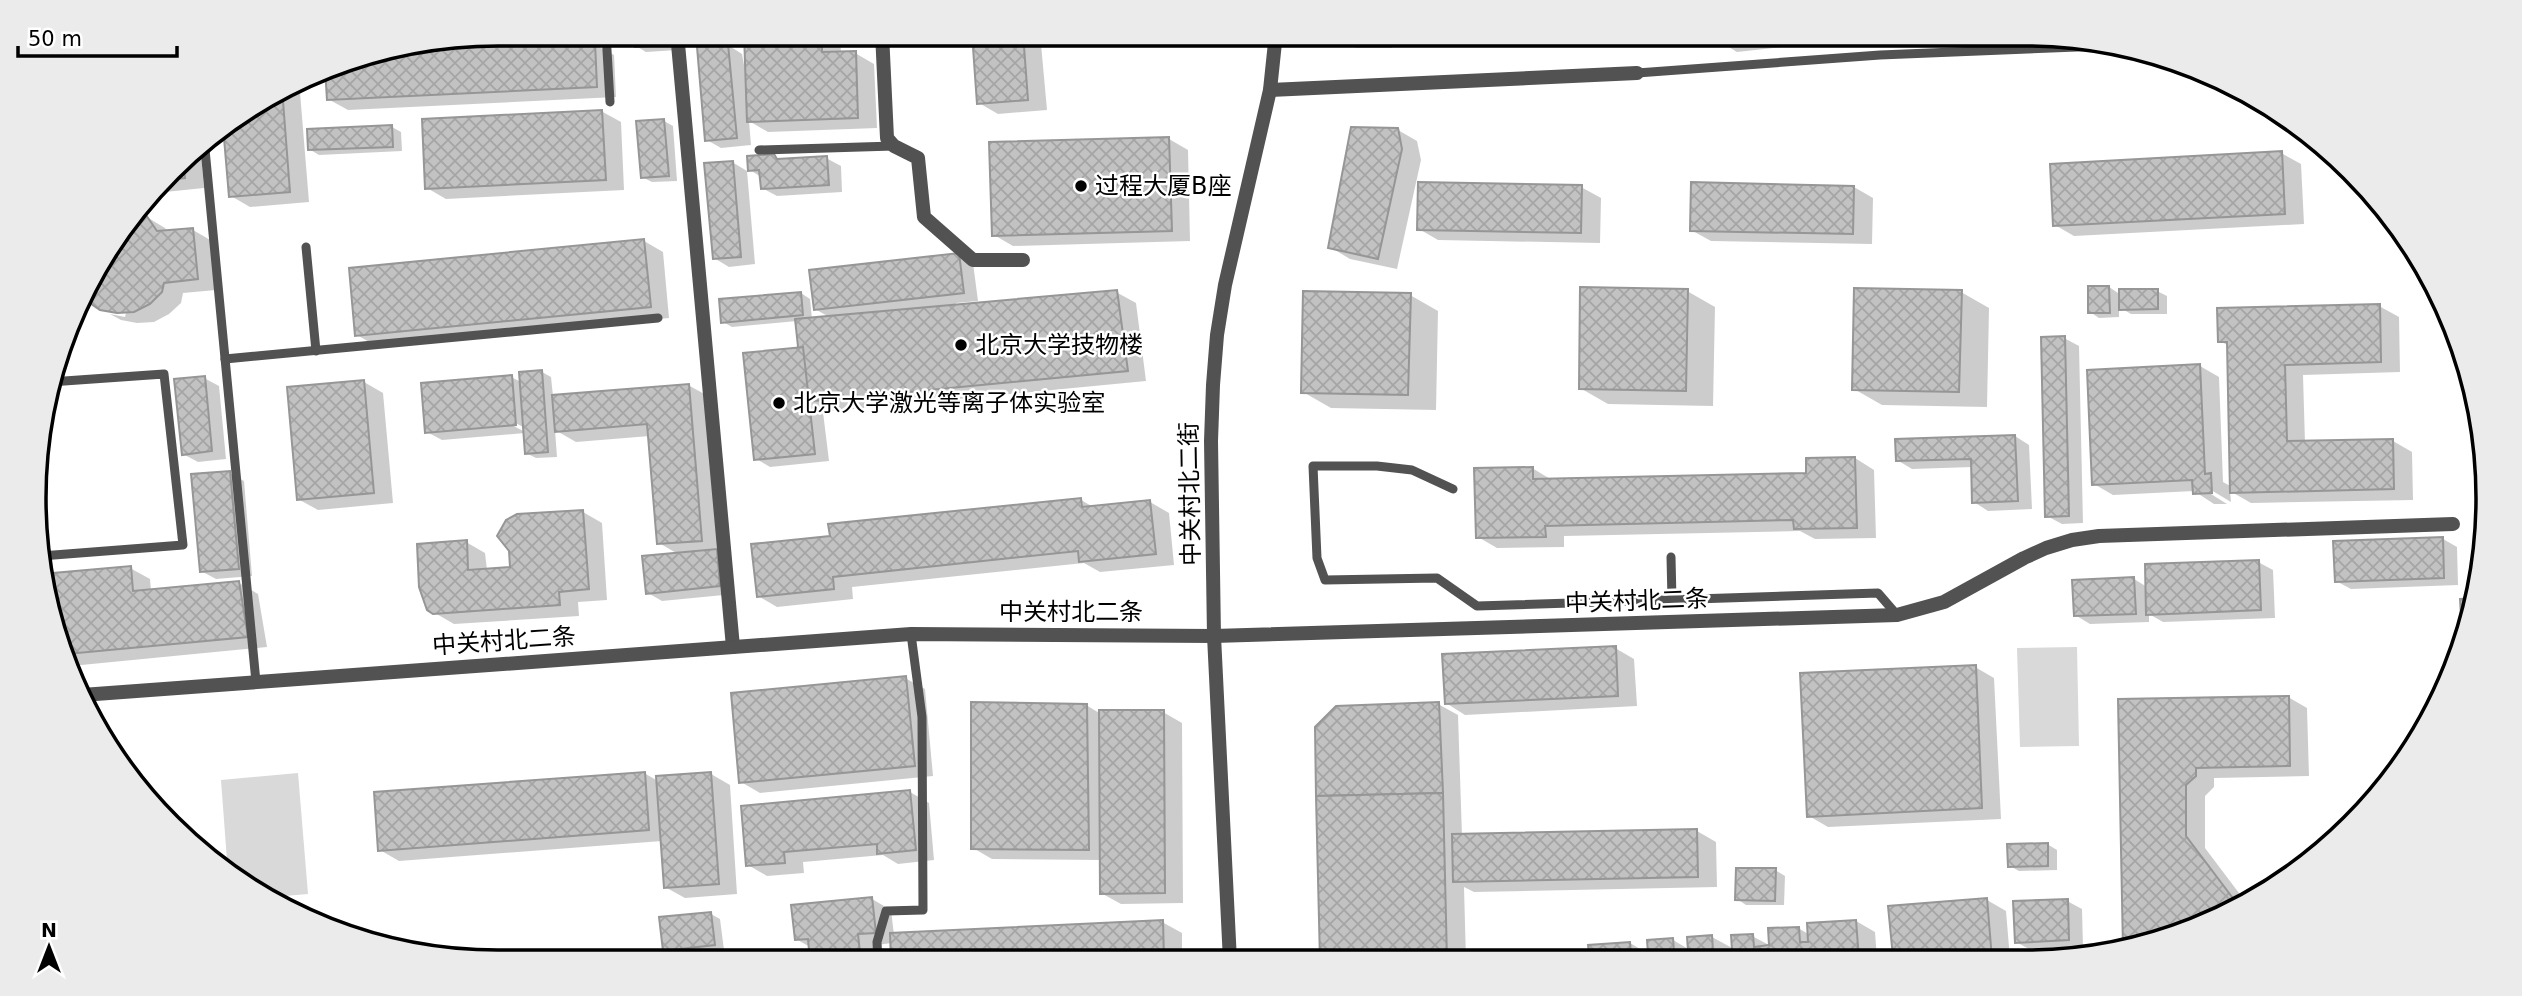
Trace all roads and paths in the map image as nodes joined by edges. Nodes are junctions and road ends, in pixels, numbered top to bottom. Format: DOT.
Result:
graph roads {
  1 [pos="607,46"];
  2 [pos="678,46"];
  3 [pos="883,46"];
  4 [pos="1274,46"];
  5 [pos="2068,47"];
  6 [pos="1637,73"];
  7 [pos="1269,90"];
  8 [pos="610,102"];
  9 [pos="894,146"];
  10 [pos="759,150"];
  11 [pos="205,154"];
  12 [pos="306,247"];
  13 [pos="1023,260"];
  14 [pos="658,318"];
  15 [pos="316,351"];
  16 [pos="225,359"];
  17 [pos="61,381"];
  18 [pos="1453,489"];
  19 [pos="2453,524"];
  20 [pos="49,555"];
  21 [pos="1671,557"];
  22 [pos="1672,600"];
  23 [pos="1897,615"];
  24 [pos="911,634"];
  25 [pos="1214,636"];
  26 [pos="733,647"];
  27 [pos="256,682"];
  28 [pos="90,694"];
  29 [pos="877,950"];
  30 [pos="1229,950"];
  1 -- 8 [label="lane"];
  2 -- 26 [label="street"];
  3 -- 9 [label="street"];
  4 -- 7 [label="street, 中关村北二街"];
  5 -- 6 [label="lane"];
  6 -- 7 [label="street"];
  7 -- 25 [label="street, 中关村北二街"];
  9 -- 10 [label="lane"];
  9 -- 13 [label="street"];
  11 -- 16 [label="lane"];
  12 -- 15 [label="lane"];
  14 -- 15 [label="lane"];
  15 -- 16 [label="lane"];
  16 -- 27 [label="lane"];
  17 -- 20 [label="lane"];
  18 -- 22 [label="lane"];
  19 -- 23 [label="street, 中关村北二条"];
  21 -- 22 [label="lane"];
  22 -- 23 [label="lane"];
  23 -- 25 [label="street, 中关村北二条"];
  24 -- 25 [label="street, 中关村北二条"];
  24 -- 26 [label="street, 中关村北二条"];
  24 -- 29 [label="lane"];
  25 -- 30 [label="street, 中关村北二街"];
  26 -- 27 [label="street, 中关村北二条"];
  27 -- 28 [label="street, 中关村北二条"];
}
